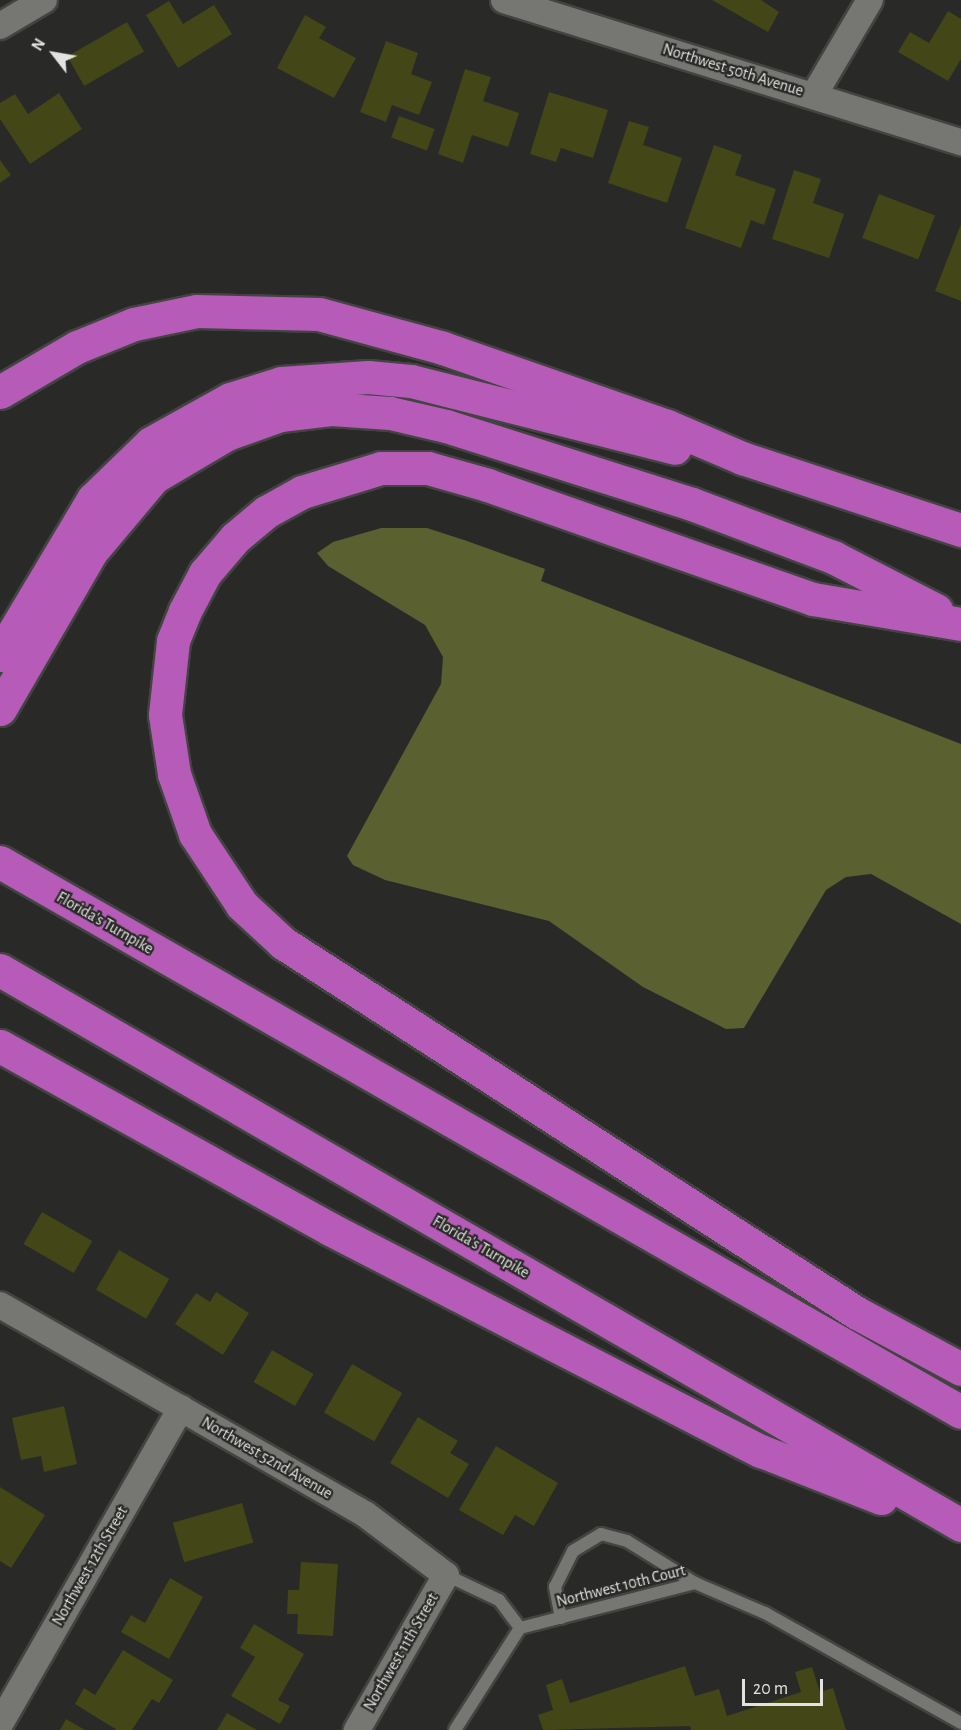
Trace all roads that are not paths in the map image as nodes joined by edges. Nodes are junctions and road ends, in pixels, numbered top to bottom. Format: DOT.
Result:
graph roads {
  1 [pos="44,0"];
  2 [pos="504,0"];
  3 [pos="870,0"];
  4 [pos="0,26"];
  5 [pos="814,95"];
  6 [pos="961,142"];
  7 [pos="0,392"];
  8 [pos="742,458"];
  9 [pos="961,530"];
  10 [pos="961,623"];
  11 [pos="0,655"];
  12 [pos="0,709"];
  13 [pos="0,862"];
  14 [pos="0,970"];
  15 [pos="0,1046"];
  16 [pos="0,1305"];
  17 [pos="961,1369"];
  18 [pos="181,1408"];
  19 [pos="961,1412"];
  20 [pos="961,1527"];
  21 [pos="446,1575"];
  22 [pos="695,1583"];
  23 [pos="561,1618"];
  24 [pos="520,1628"];
  25 [pos="961,1723"];
  26 [pos="0,1724"];
  27 [pos="357,1730"];
  28 [pos="456,1730"];
  1 -- 4 [label="street"];
  2 -- 5 [label="street, Northwest 50th Avenue"];
  3 -- 5 [label="street"];
  5 -- 6 [label="street, Northwest 50th Avenue"];
  7 -- 8 [label="highway"];
  8 -- 9 [label="highway"];
  8 -- 11 [label="highway"];
  10 -- 12 [label="highway"];
  10 -- 17 [label="highway"];
  13 -- 19 [label="highway, Florida's Turnpike"];
  14 -- 20 [label="highway, Florida's Turnpike"];
  15 -- 20 [label="highway"];
  16 -- 18 [label="street, Northwest 52nd Avenue"];
  18 -- 21 [label="street, Northwest 52nd Avenue"];
  18 -- 26 [label="street, Northwest 12th Street"];
  21 -- 24 [label="lane, Northwest 52nd Avenue"];
  21 -- 27 [label="street, Northwest 11th Street"];
  22 -- 23 [label="lane, Northwest 10th Court"];
  22 -- 23 [label="lane"];
  22 -- 25 [label="lane, Northwest 10th Court"];
  23 -- 24 [label="lane, Northwest 10th Court"];
  24 -- 28 [label="lane"];
}
